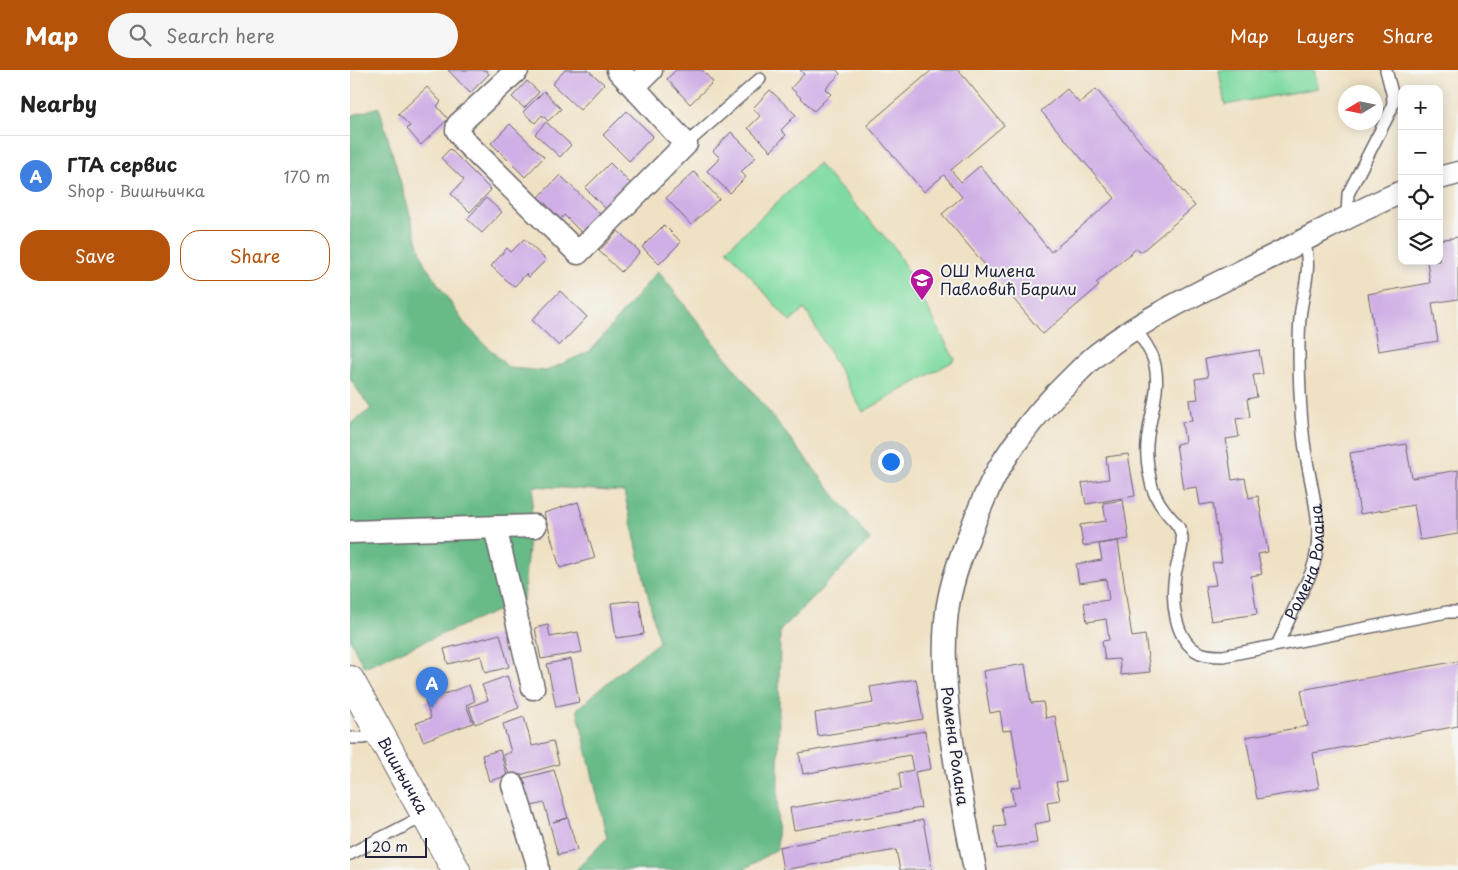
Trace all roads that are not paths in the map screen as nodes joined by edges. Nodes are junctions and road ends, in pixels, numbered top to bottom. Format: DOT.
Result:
graph roads {
  1 [pos="517,70"];
  2 [pos="618,70"];
  3 [pos="651,70"];
  4 [pos="1386,70"];
  5 [pos="760,79"];
  6 [pos="634,87"];
  7 [pos="686,144"];
  8 [pos="1458,174"];
  9 [pos="1443,177"];
  10 [pos="1398,194"];
  11 [pos="1348,217"];
  12 [pos="1304,241"];
  13 [pos="1135,329"];
  14 [pos="535,526"];
  15 [pos="494,527"];
  16 [pos="350,532"];
  17 [pos="1458,612"];
  18 [pos="1277,645"];
  19 [pos="350,680"];
  20 [pos="533,688"];
  21 [pos="378,730"];
  22 [pos="350,738"];
  23 [pos="513,785"];
  24 [pos="426,815"];
  25 [pos="350,854"];
  26 [pos="456,870"];
  27 [pos="538,870"];
  28 [pos="976,870"];
  1 -- 7 [label="street"];
  2 -- 6 [label="street"];
  3 -- 6 [label="street"];
  4 -- 11 [label="lane"];
  5 -- 7 [label="lane"];
  6 -- 7 [label="street"];
  8 -- 9 [label="street"];
  10 -- 11 [label="street"];
  11 -- 12 [label="street"];
  12 -- 13 [label="street, Ромена Ролана"];
  12 -- 18 [label="lane, Ромена Ролана"];
  13 -- 18 [label="lane"];
  13 -- 28 [label="street, Ромена Ролана"];
  14 -- 15 [label="street"];
  15 -- 16 [label="street"];
  15 -- 20 [label="street"];
  17 -- 18 [label="lane"];
  19 -- 21 [label="street, Вишњичка"];
  21 -- 22 [label="lane"];
  21 -- 24 [label="street, Вишњичка"];
  23 -- 27 [label="street"];
  24 -- 25 [label="lane"];
  24 -- 26 [label="street, Вишњичка"];
}
